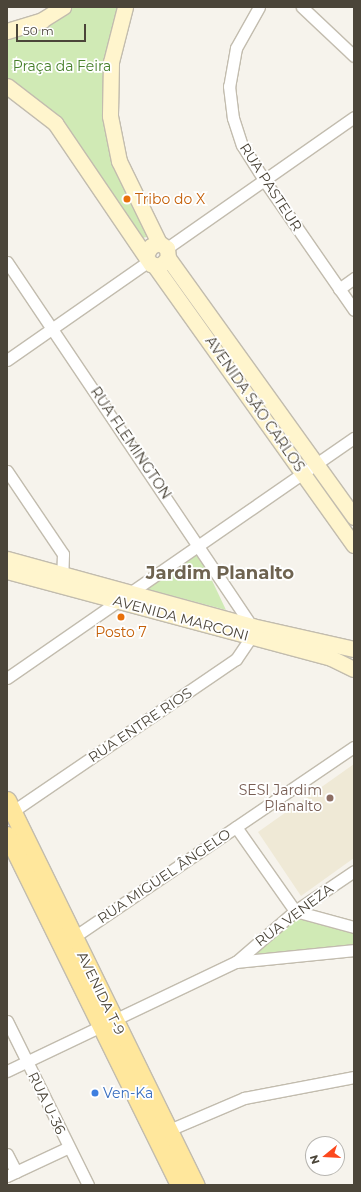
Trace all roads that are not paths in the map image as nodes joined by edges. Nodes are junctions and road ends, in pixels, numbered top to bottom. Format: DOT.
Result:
graph roads {
  1 [pos="63,7"];
  2 [pos="124,7"];
  3 [pos="259,7"];
  4 [pos="302,7"];
  5 [pos="7,31"];
  6 [pos="354,56"];
  7 [pos="7,86"];
  8 [pos="354,117"];
  9 [pos="264,180"];
  10 [pos="165,250"];
  11 [pos="150,260"];
  12 [pos="7,262"];
  13 [pos="354,278"];
  14 [pos="339,289"];
  15 [pos="354,310"];
  16 [pos="52,328"];
  17 [pos="7,360"];
  18 [pos="354,438"];
  19 [pos="317,464"];
  20 [pos="7,471"];
  21 [pos="304,473"];
  22 [pos="354,517"];
  23 [pos="200,544"];
  24 [pos="354,545"];
  25 [pos="7,558"];
  26 [pos="7,571"];
  27 [pos="62,580"];
  28 [pos="131,593"];
  29 [pos="118,601"];
  30 [pos="252,631"];
  31 [pos="354,649"];
  32 [pos="332,652"];
  33 [pos="354,669"];
  34 [pos="7,678"];
  35 [pos="354,747"];
  36 [pos="10,805"];
  37 [pos="236,827"];
  38 [pos="7,835"];
  39 [pos="354,871"];
  40 [pos="295,910"];
  41 [pos="354,927"];
  42 [pos="74,937"];
  43 [pos="354,950"];
  44 [pos="236,962"];
  45 [pos="7,1021"];
  46 [pos="107,1021"];
  47 [pos="27,1061"];
  48 [pos="7,1071"];
  49 [pos="354,1077"];
  50 [pos="169,1130"];
  51 [pos="69,1147"];
  52 [pos="7,1154"];
  53 [pos="11,1174"];
  54 [pos="88,1185"];
  55 [pos="179,1185"];
  56 [pos="196,1185"];
  1 -- 5 [label="street"];
  2 -- 10 [label="street, AVENIDA SÃO CARLOS"];
  3 -- 9 [label="street, RUA PASTEUR"];
  4 -- 6 [label="street"];
  7 -- 11 [label="street, AVENIDA SÃO CARLOS"];
  8 -- 9 [label="street"];
  9 -- 10 [label="street"];
  9 -- 14 [label="street, RUA PASTEUR"];
  10 -- 11 [label="street"];
  10 -- 11 [label="street"];
  10 -- 19 [label="street, AVENIDA SÃO CARLOS"];
  11 -- 16 [label="street"];
  11 -- 21 [label="street, AVENIDA SÃO CARLOS"];
  12 -- 16 [label="street, RUA FLEMINGTON"];
  13 -- 14 [label="street"];
  14 -- 15 [label="street, RUA PASTEUR"];
  16 -- 17 [label="street"];
  16 -- 23 [label="street, RUA FLEMINGTON"];
  18 -- 19 [label="street"];
  19 -- 21 [label="street"];
  19 -- 22 [label="street, AVENIDA SÃO CARLOS"];
  20 -- 27 [label="street"];
  21 -- 23 [label="street"];
  21 -- 24 [label="street, AVENIDA SÃO CARLOS"];
  23 -- 28 [label="street"];
  23 -- 30 [label="street, RUA FLEMINGTON"];
  25 -- 27 [label="street, AVENIDA MARCONI"];
  26 -- 27 [label="street, AVENIDA MARCONI"];
  27 -- 28 [label="street, AVENIDA MARCONI"];
  27 -- 29 [label="street, AVENIDA MARCONI"];
  28 -- 29 [label="street"];
  28 -- 30 [label="street, AVENIDA MARCONI"];
  29 -- 30 [label="street, AVENIDA MARCONI"];
  29 -- 34 [label="street"];
  30 -- 32 [label="street, AVENIDA MARCONI"];
  30 -- 36 [label="street, RUA ENTRE RIOS"];
  31 -- 32 [label="street, AVENIDA MARCONI"];
  32 -- 33 [label="street, AVENIDA MARCONI"];
  35 -- 37 [label="street, RUA MIGUEL ÂNGELO"];
  36 -- 42 [label="main road, AVENIDA T-9"];
  37 -- 40 [label="street"];
  37 -- 42 [label="street, RUA MIGUEL ÂNGELO"];
  38 -- 46 [label="main road, AVENIDA T-9"];
  39 -- 40 [label="street, RUA VENEZA"];
  40 -- 41 [label="street"];
  40 -- 44 [label="street, RUA VENEZA"];
  42 -- 46 [label="main road, AVENIDA T-9"];
  43 -- 44 [label="street"];
  44 -- 46 [label="street"];
  45 -- 47 [label="street, RUA U-36"];
  46 -- 47 [label="street"];
  46 -- 50 [label="main road, AVENIDA T-9"];
  46 -- 55 [label="main road, AVENIDA T-9"];
  47 -- 48 [label="street"];
  47 -- 51 [label="street, RUA U-36"];
  49 -- 50 [label="street"];
  50 -- 56 [label="main road, AVENIDA T-9"];
  51 -- 53 [label="street"];
  51 -- 54 [label="street, RUA U-36"];
  52 -- 53 [label="street"];
}
